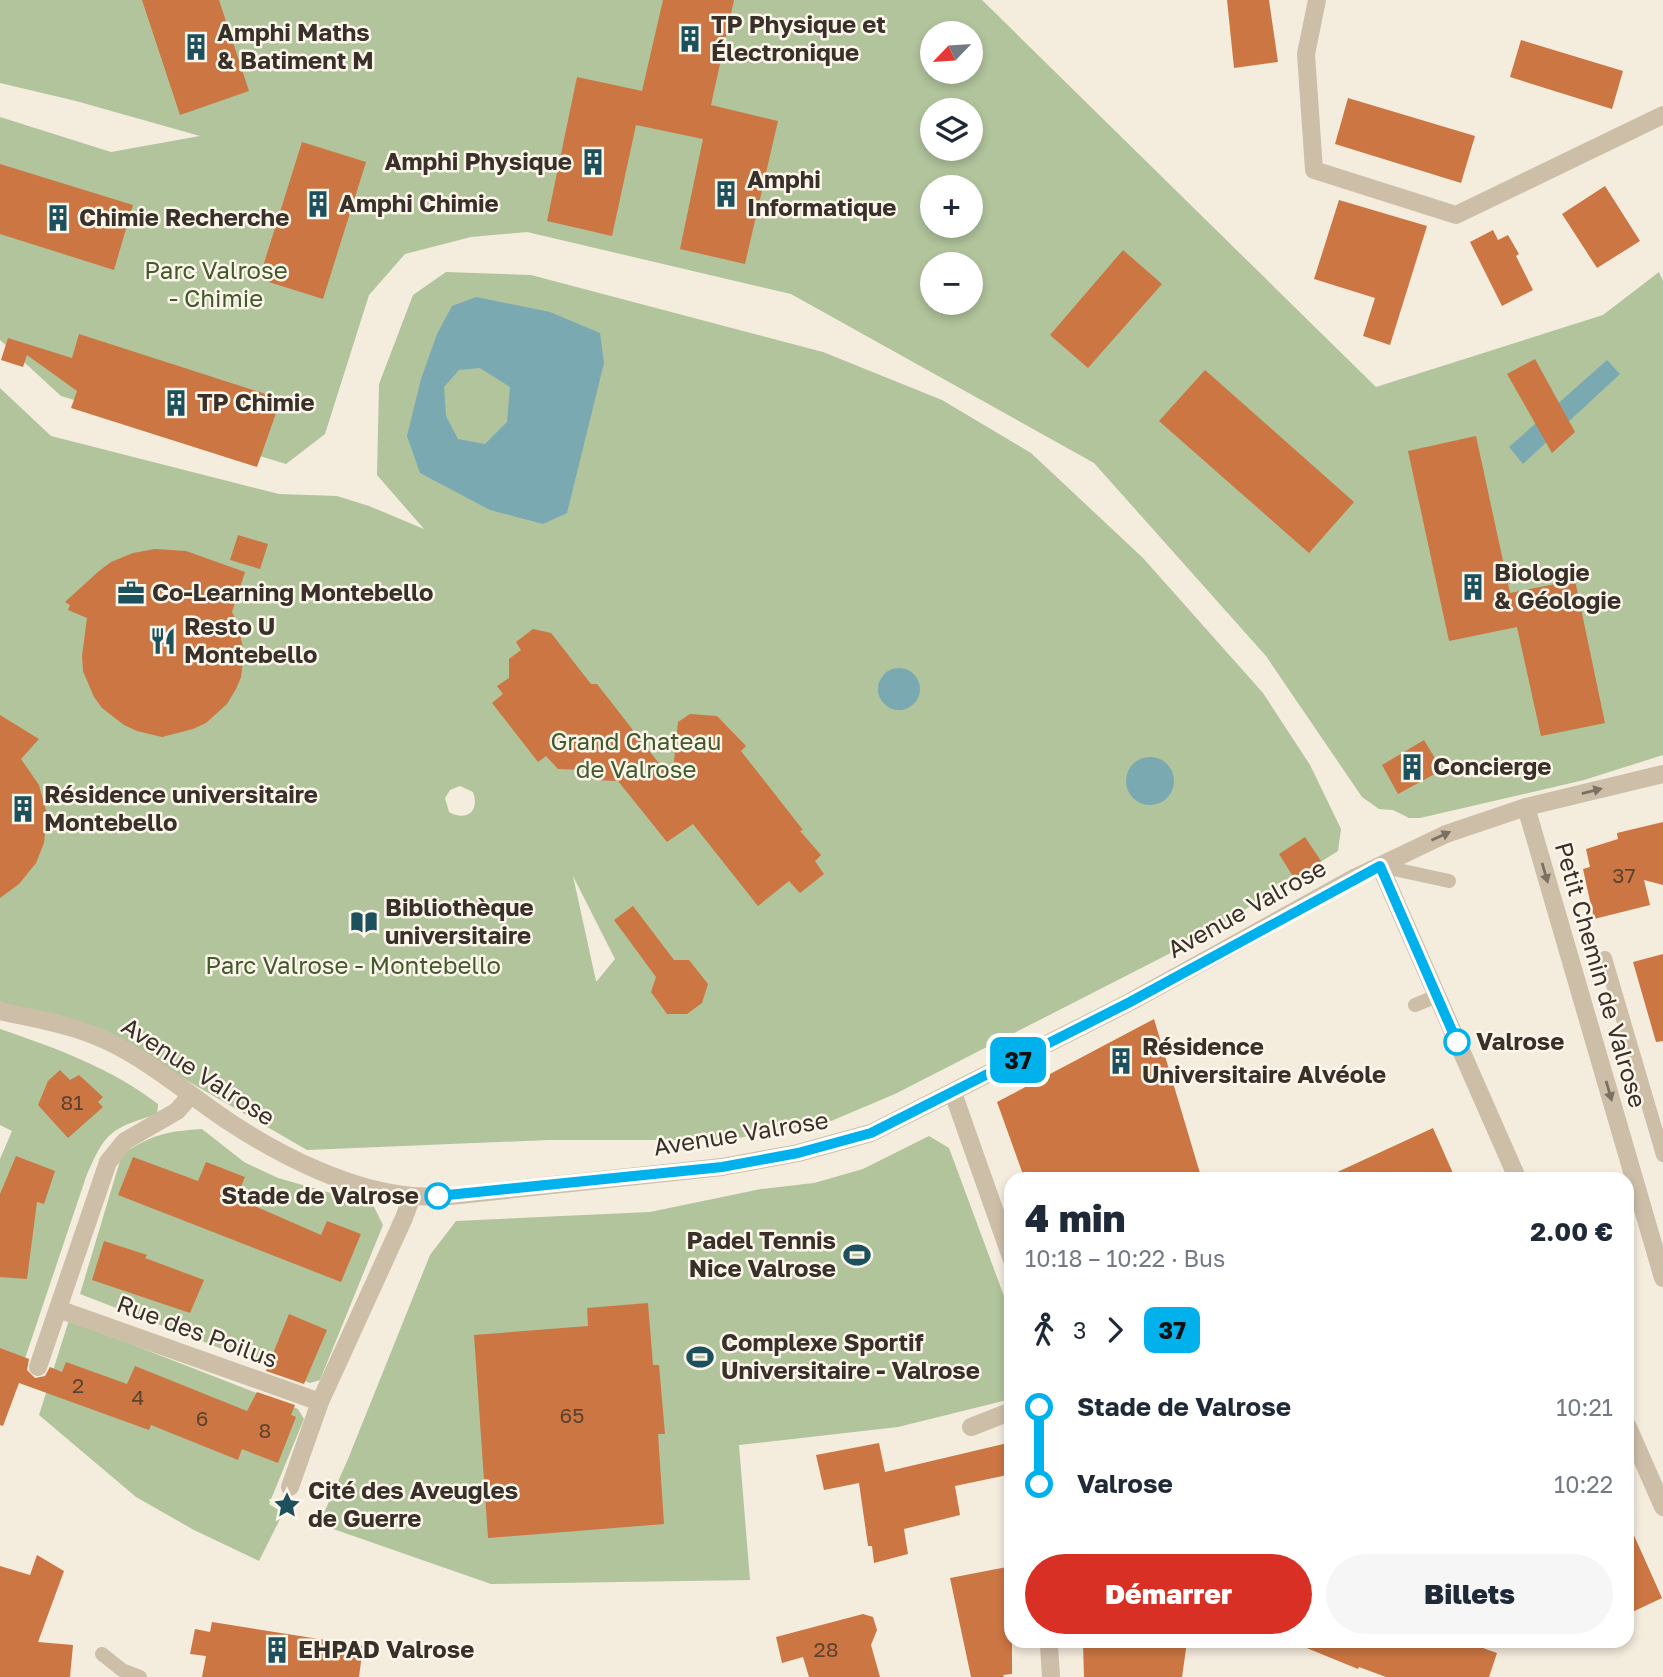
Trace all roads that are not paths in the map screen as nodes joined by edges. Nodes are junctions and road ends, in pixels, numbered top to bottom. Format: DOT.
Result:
graph roads {
  1 [pos="1317,0"];
  2 [pos="1663,115"];
  3 [pos="1663,774"];
  4 [pos="1526,807"];
  5 [pos="1380,866"];
  6 [pos="1449,880"];
  7 [pos="1605,958"];
  8 [pos="1437,996"];
  9 [pos="1415,1005"];
  10 [pos="0,1011"];
  11 [pos="953,1093"];
  12 [pos="191,1095"];
  13 [pos="1663,1155"];
  14 [pos="1514,1172"];
  15 [pos="1632,1172"];
  16 [pos="1634,1178"];
  17 [pos="412,1196"];
  18 [pos="1004,1237"];
  19 [pos="1663,1278"];
  20 [pos="58,1309"];
  21 [pos="38,1367"];
  22 [pos="320,1402"];
  23 [pos="1004,1413"];
  24 [pos="971,1427"];
  25 [pos="1634,1441"];
  26 [pos="290,1486"];
  27 [pos="1663,1507"];
  28 [pos="1049,1648"];
  29 [pos="102,1654"];
  30 [pos="140,1677"];
  31 [pos="1051,1677"];
  1 -- 2 [label="street"];
  4 -- 3 [label="street, Avenue Valrose, one-way"];
  5 -- 4 [label="street, Avenue Valrose, one-way"];
  4 -- 15 [label="street, Petit Chemin de Valrose, one-way"];
  5 -- 6 [label="lane"];
  5 -- 8 [label="street"];
  5 -- 11 [label="street, Avenue Valrose"];
  7 -- 13 [label="lane"];
  8 -- 9 [label="lane"];
  8 -- 14 [label="street"];
  10 -- 12 [label="street, Avenue Valrose"];
  11 -- 17 [label="street, Avenue Valrose"];
  11 -- 18 [label="street"];
  12 -- 17 [label="street, Avenue Valrose"];
  12 -- 20 [label="street"];
  16 -- 19 [label="street, Petit Chemin de Valrose, one-way"];
  17 -- 22 [label="street"];
  20 -- 21 [label="street"];
  20 -- 22 [label="street, Rue des Poilus"];
  22 -- 26 [label="street"];
  23 -- 24 [label="street"];
  25 -- 27 [label="street"];
  28 -- 31 [label="street"];
  29 -- 30 [label="lane"];
}
